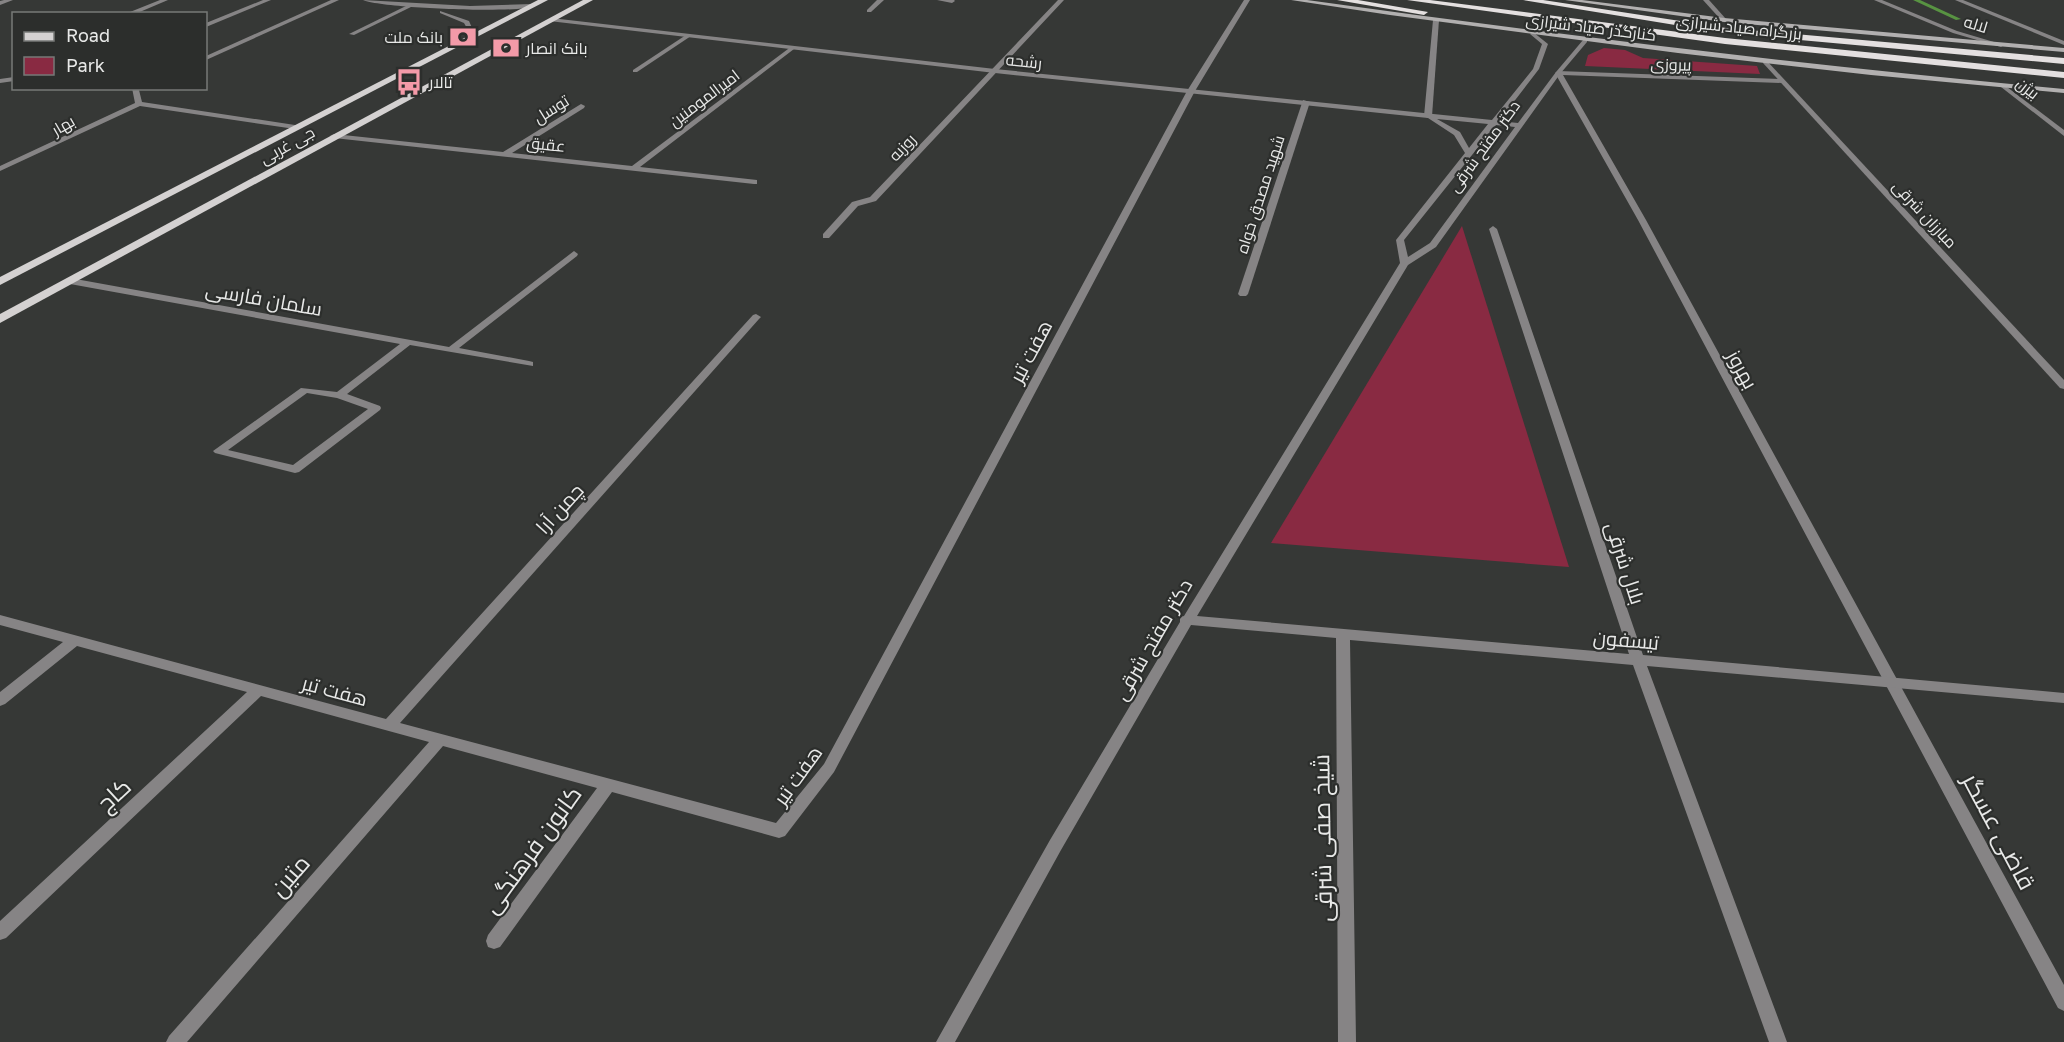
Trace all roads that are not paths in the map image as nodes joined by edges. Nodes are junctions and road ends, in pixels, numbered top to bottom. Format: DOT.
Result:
graph roads {
  1 [pos="10,0"];
  2 [pos="165,0"];
  3 [pos="268,0"];
  4 [pos="336,0"];
  5 [pos="366,0"];
  6 [pos="544,0"];
  7 [pos="589,0"];
  8 [pos="881,0"];
  9 [pos="940,0"];
  10 [pos="1061,0"];
  11 [pos="1247,0"];
  12 [pos="1294,0"];
  13 [pos="1341,0"];
  14 [pos="1411,0"];
  15 [pos="1527,0"];
  16 [pos="1568,0"];
  17 [pos="1706,0"];
  18 [pos="1877,0"];
  19 [pos="1958,0"];
  20 [pos="952,1"];
  21 [pos="1598,2"];
  22 [pos="0,3"];
  23 [pos="1515,3"];
  24 [pos="410,6"];
  25 [pos="532,6"];
  26 [pos="420,7"];
  27 [pos="869,11"];
  28 [pos="133,12"];
  29 [pos="551,20"];
  30 [pos="1436,20"];
  31 [pos="1724,25"];
  32 [pos="207,26"];
  33 [pos="352,34"];
  34 [pos="1533,34"];
  35 [pos="474,36"];
  36 [pos="688,36"];
  37 [pos="1585,41"];
  38 [pos="1725,41"];
  39 [pos="2064,43"];
  40 [pos="2001,45"];
  41 [pos="792,48"];
  42 [pos="2064,50"];
  43 [pos="207,58"];
  44 [pos="2064,61"];
  45 [pos="1765,62"];
  46 [pos="1536,69"];
  47 [pos="635,71"];
  48 [pos="995,71"];
  49 [pos="1558,74"];
  50 [pos="2064,75"];
  51 [pos="1782,81"];
  52 [pos="2003,86"];
  53 [pos="135,90"];
  54 [pos="1191,91"];
  55 [pos="2064,91"];
  56 [pos="1306,102"];
  57 [pos="139,104"];
  58 [pos="581,106"];
  59 [pos="1428,116"];
  60 [pos="1495,122"];
  61 [pos="1520,125"];
  62 [pos="295,127"];
  63 [pos="2064,134"];
  64 [pos="334,136"];
  65 [pos="1469,154"];
  66 [pos="504,155"];
  67 [pos="633,169"];
  68 [pos="0,170"];
  69 [pos="754,182"];
  70 [pos="1493,229"];
  71 [pos="826,236"];
  72 [pos="574,254"];
  73 [pos="1405,263"];
  74 [pos="70,281"];
  75 [pos="0,282"];
  76 [pos="1243,294"];
  77 [pos="756,317"];
  78 [pos="0,319"];
  79 [pos="408,342"];
  80 [pos="451,350"];
  81 [pos="529,364"];
  82 [pos="2064,386"];
  83 [pos="339,396"];
  84 [pos="0,620"];
  85 [pos="1185,620"];
  86 [pos="1343,634"];
  87 [pos="75,640"];
  88 [pos="1638,660"];
  89 [pos="1893,683"];
  90 [pos="258,690"];
  91 [pos="2064,698"];
  92 [pos="0,700"];
  93 [pos="390,724"];
  94 [pos="440,739"];
  95 [pos="608,784"];
  96 [pos="0,932"];
  97 [pos="494,941"];
  98 [pos="2064,1002"];
  99 [pos="175,1042"];
  100 [pos="945,1042"];
  101 [pos="1347,1042"];
  102 [pos="1778,1042"];
  1 -- 22 [label="street"];
  2 -- 28 [label="street"];
  3 -- 32 [label="street"];
  4 -- 43 [label="street"];
  5 -- 24 [label="street"];
  6 -- 25 [label="main road, جی غربی"];
  7 -- 29 [label="main road, جی غربی"];
  8 -- 27 [label="street"];
  9 -- 20 [label="street"];
  10 -- 48 [label="street, روزبه"];
  11 -- 54 [label="street"];
  12 -- 30 [label="main road, کنارگذر صیاد شیرازی"];
  13 -- 38 [label="highway"];
  14 -- 38 [label="highway, بزرگراه صیاد شیرازی"];
  15 -- 31 [label="highway"];
  16 -- 21 [label="main road, کنارگذر صیاد شیرازی"];
  17 -- 31 [label="street"];
  18 -- 40 [label="street, لاله"];
  19 -- 39 [label="street"];
  21 -- 31 [label="main road, کنارگذر صیاد شیرازی"];
  23 -- 31 [label="highway, بزرگراه صیاد شیرازی"];
  24 -- 26 [label="street"];
  24 -- 33 [label="street"];
  25 -- 26 [label="street"];
  25 -- 35 [label="main road, جی غربی"];
  26 -- 35 [label="street"];
  29 -- 36 [label="street, رشحه"];
  29 -- 64 [label="main road, جی غربی"];
  30 -- 34 [label="main road, کنارگذر صیاد شیرازی"];
  30 -- 59 [label="street"];
  31 -- 40 [label="main road, کنارگذر صیاد شیرازی"];
  31 -- 44 [label="highway, بزرگراه صیاد شیرازی"];
  34 -- 37 [label="main road, کنارگذر صیاد شیرازی"];
  34 -- 46 [label="street, دکتر مفتح شرقی"];
  35 -- 62 [label="main road, جی غربی"];
  36 -- 41 [label="street, رشحه"];
  36 -- 47 [label="street"];
  37 -- 45 [label="main road, کنارگذر صیاد شیرازی"];
  37 -- 49 [label="street, دکتر مفتح شرقی"];
  38 -- 50 [label="highway, بزرگراه صیاد شیرازی"];
  40 -- 42 [label="main road, کنارگذر صیاد شیرازی"];
  41 -- 48 [label="street, رشحه"];
  41 -- 67 [label="street, امیرالمومنین"];
  45 -- 51 [label="street, مبارزان شرقی"];
  45 -- 52 [label="main road, کنارگذر صیاد شیرازی"];
  46 -- 49 [label="street, پیروزی"];
  46 -- 60 [label="street, دکتر مفتح شرقی"];
  48 -- 54 [label="street, رشحه"];
  48 -- 71 [label="street, روزبه"];
  49 -- 51 [label="street, پیروزی"];
  49 -- 61 [label="street, دکتر مفتح شرقی"];
  49 -- 89 [label="street, بهروز"];
  51 -- 82 [label="street, مبارزان شرقی"];
  52 -- 55 [label="main road, کنارگذر صیاد شیرازی"];
  52 -- 63 [label="street, بیژن"];
  53 -- 57 [label="street"];
  54 -- 56 [label="street, رشحه"];
  54 -- 95 [label="street, هفت تیر"];
  56 -- 59 [label="street, رشحه"];
  56 -- 76 [label="street, شهید مصدق خواه"];
  57 -- 62 [label="street"];
  57 -- 68 [label="street, بهار"];
  58 -- 66 [label="street, توسل"];
  59 -- 60 [label="street, رشحه"];
  59 -- 65 [label="street"];
  60 -- 61 [label="street, رشحه"];
  60 -- 65 [label="street, دکتر مفتح شرقی"];
  61 -- 73 [label="street, دکتر مفتح شرقی"];
  62 -- 75 [label="main road, جی غربی"];
  64 -- 66 [label="street, عقیق"];
  64 -- 74 [label="main road, جی غربی"];
  65 -- 73 [label="street, دکتر مفتح شرقی"];
  66 -- 67 [label="street, عقیق"];
  67 -- 69 [label="street, عقیق"];
  70 -- 88 [label="street, بلال شرقی"];
  72 -- 80 [label="street"];
  73 -- 85 [label="street, دکتر مفتح شرقی"];
  74 -- 78 [label="main road, جی غربی"];
  74 -- 79 [label="street, سلمان فارسی"];
  77 -- 93 [label="street, چمن آرا"];
  79 -- 80 [label="street, سلمان فارسی"];
  79 -- 83 [label="street"];
  80 -- 81 [label="street, سلمان فارسی"];
  83 -- 83 [label="street"];
  84 -- 87 [label="street, هفت تیر"];
  85 -- 86 [label="street, تیسفون"];
  85 -- 100 [label="street, دکتر مفتح شرقی"];
  86 -- 88 [label="street, تیسفون"];
  86 -- 101 [label="street, شیخ صفی شرقی"];
  87 -- 90 [label="street, هفت تیر"];
  87 -- 92 [label="street"];
  88 -- 89 [label="street, تیسفون"];
  88 -- 102 [label="street, بلال شرقی"];
  89 -- 91 [label="street, تیسفون"];
  89 -- 98 [label="street, قاضی عسگر"];
  90 -- 93 [label="street, هفت تیر"];
  90 -- 96 [label="street, کاج"];
  93 -- 94 [label="street, هفت تیر"];
  94 -- 95 [label="street, هفت تیر"];
  94 -- 99 [label="street, متین"];
  95 -- 97 [label="street, کانون فرهنگی"];
}
